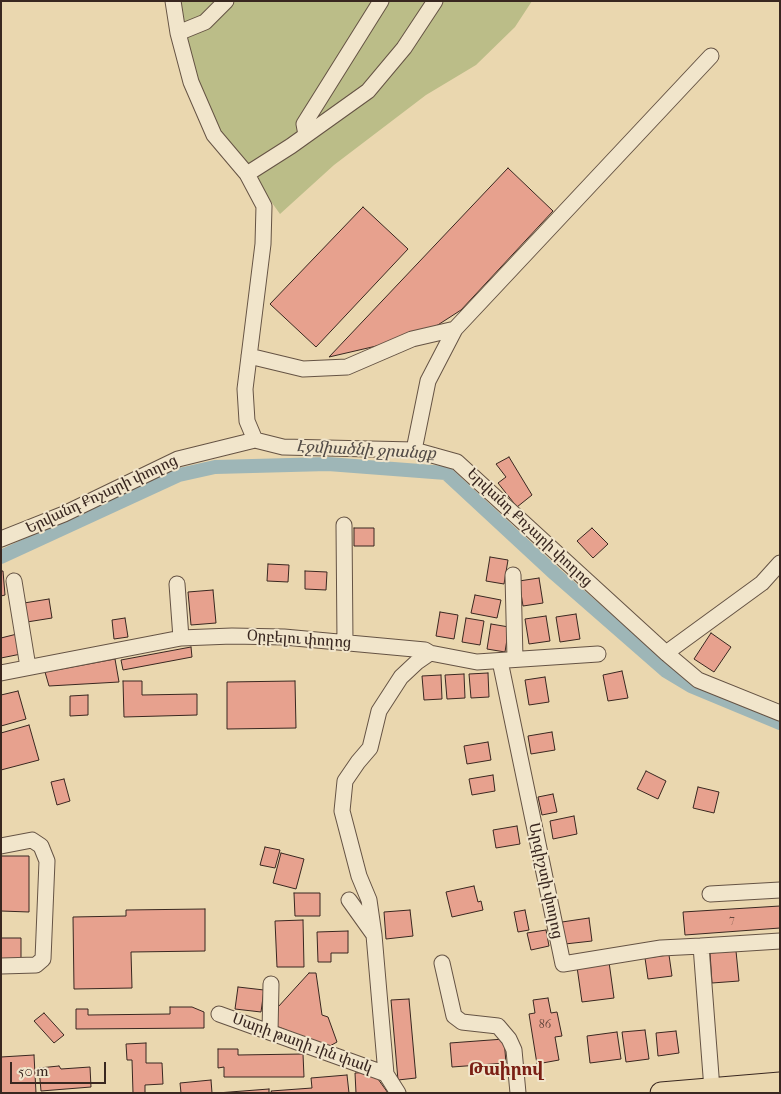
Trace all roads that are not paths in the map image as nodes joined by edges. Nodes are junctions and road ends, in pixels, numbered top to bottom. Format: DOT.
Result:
graph roads {
  1 [pos="173,1"];
  2 [pos="226,1"];
  3 [pos="381,1"];
  4 [pos="435,1"];
  5 [pos="178,33"];
  6 [pos="712,56"];
  7 [pos="306,135"];
  8 [pos="247,174"];
  9 [pos="455,329"];
  10 [pos="249,356"];
  11 [pos="255,440"];
  12 [pos="414,450"];
  13 [pos="344,525"];
  14 [pos="1,540"];
  15 [pos="779,565"];
  16 [pos="513,575"];
  17 [pos="14,581"];
  18 [pos="177,584"];
  19 [pos="181,638"];
  20 [pos="345,642"];
  21 [pos="430,653"];
  22 [pos="666,653"];
  23 [pos="598,654"];
  24 [pos="515,659"];
  25 [pos="500,660"];
  26 [pos="28,667"];
  27 [pos="1,673"];
  28 [pos="780,713"];
  29 [pos="1,846"];
  30 [pos="780,890"];
  31 [pos="710,894"];
  32 [pos="349,900"];
  33 [pos="374,935"];
  34 [pos="780,941"];
  35 [pos="701,946"];
  36 [pos="442,963"];
  37 [pos="1,966"];
  38 [pos="270,984"];
  39 [pos="219,1014"];
  40 [pos="270,1032"];
  41 [pos="386,1074"];
  42 [pos="780,1083"];
  43 [pos="712,1088"];
  44 [pos="398,1093"];
  45 [pos="518,1093"];
  46 [pos="661,1093"];
  1 -- 5 [label="street"];
  2 -- 5 [label="street"];
  3 -- 7 [label="street"];
  4 -- 7 [label="street"];
  5 -- 8 [label="street"];
  6 -- 9 [label="street"];
  7 -- 8 [label="street"];
  8 -- 10 [label="street"];
  9 -- 10 [label="street"];
  9 -- 12 [label="street"];
  10 -- 11 [label="street"];
  11 -- 12 [label="street, Երվանդ Քոչարի փողոց"];
  11 -- 14 [label="street, Երվանդ Քոչարի փողոց"];
  12 -- 22 [label="street, Երվանդ Քոչարի փողոց"];
  13 -- 20 [label="street"];
  15 -- 22 [label="street"];
  16 -- 24 [label="street"];
  17 -- 26 [label="street"];
  18 -- 19 [label="street"];
  19 -- 20 [label="street, Օրբելու փողոց"];
  19 -- 26 [label="street, Օրբելու փողոց"];
  20 -- 21 [label="street, Օրբելու փողոց"];
  21 -- 25 [label="street, Օրբելու փողոց"];
  21 -- 33 [label="street"];
  22 -- 28 [label="street, Երվանդ Քոչարի փողոց"];
  23 -- 24 [label="street, Օրբելու փողոց"];
  24 -- 25 [label="street, Օրբելու փողոց"];
  25 -- 35 [label="street, Արգիշտի փողոց"];
  26 -- 27 [label="street, Օրբելու փողոց"];
  29 -- 37 [label="street"];
  30 -- 31 [label="street"];
  32 -- 33 [label="street"];
  33 -- 41 [label="street"];
  34 -- 35 [label="street"];
  35 -- 43 [label="street"];
  36 -- 45 [label="street"];
  38 -- 40 [label="street"];
  39 -- 40 [label="street, Սարի թաղի 1ին փակ"];
  40 -- 41 [label="street, Սարի թաղի 1ին փակ"];
  41 -- 44 [label="street"];
  42 -- 43 [label="highway"];
  43 -- 46 [label="highway"];
}
